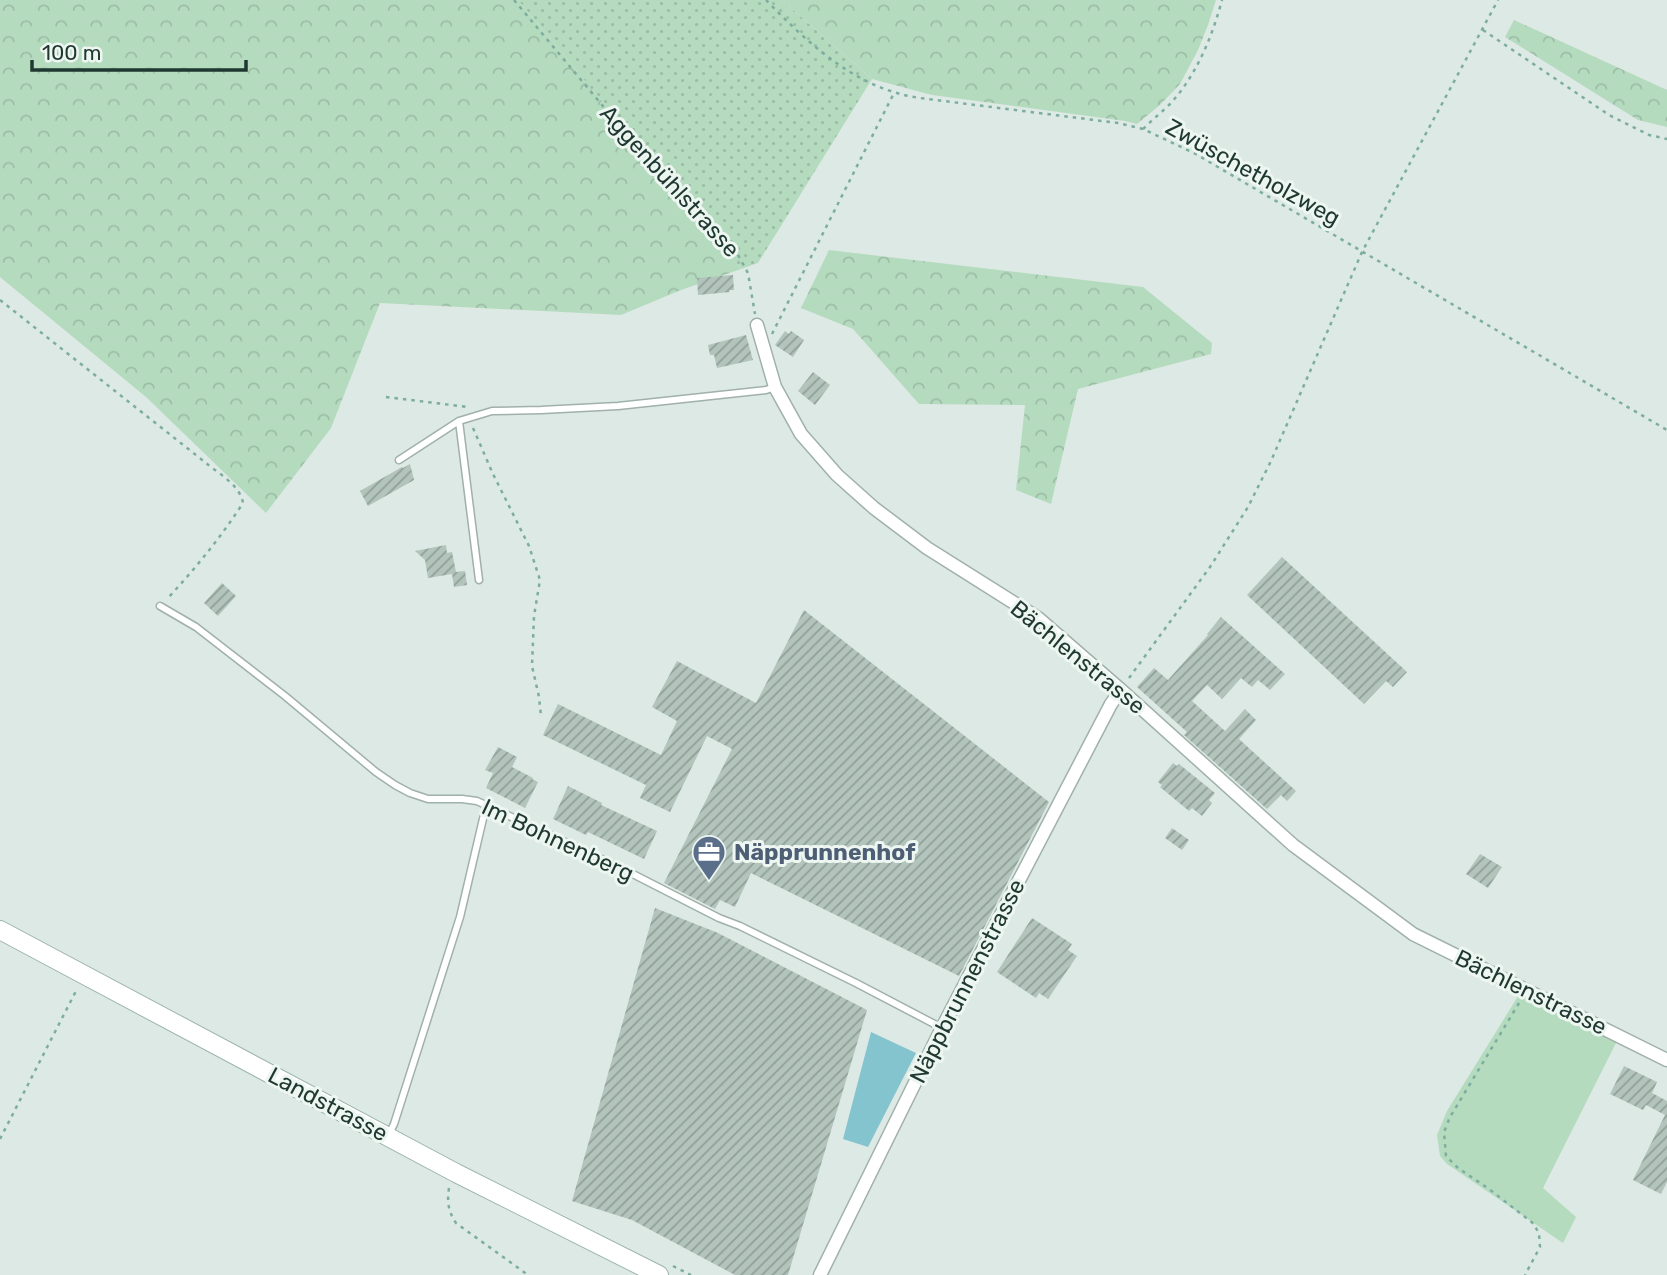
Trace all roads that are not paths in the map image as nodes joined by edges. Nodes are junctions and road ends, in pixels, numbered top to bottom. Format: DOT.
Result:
graph roads {
  1 [pos="757,324"];
  2 [pos="775,387"];
  3 [pos="459,421"];
  4 [pos="399,460"];
  5 [pos="479,580"];
  6 [pos="160,606"];
  7 [pos="1121,690"];
  8 [pos="486,806"];
  9 [pos="0,930"];
  10 [pos="942,1028"];
  11 [pos="1667,1059"];
  12 [pos="388,1136"];
  13 [pos="659,1275"];
  14 [pos="820,1275"];
  1 -- 2 [label="street"];
  2 -- 3 [label="lane"];
  2 -- 7 [label="street, Bächlenstrasse"];
  3 -- 4 [label="lane"];
  3 -- 5 [label="lane"];
  6 -- 8 [label="lane, Im Bohnenberg"];
  7 -- 10 [label="street, Näppbrunnenstrasse"];
  7 -- 11 [label="street, Bächlenstrasse"];
  8 -- 10 [label="lane, Im Bohnenberg"];
  8 -- 12 [label="lane"];
  9 -- 12 [label="main road, Landstrasse"];
  10 -- 14 [label="street, Näppbrunnenstrasse"];
  12 -- 13 [label="main road, Landstrasse"];
}
